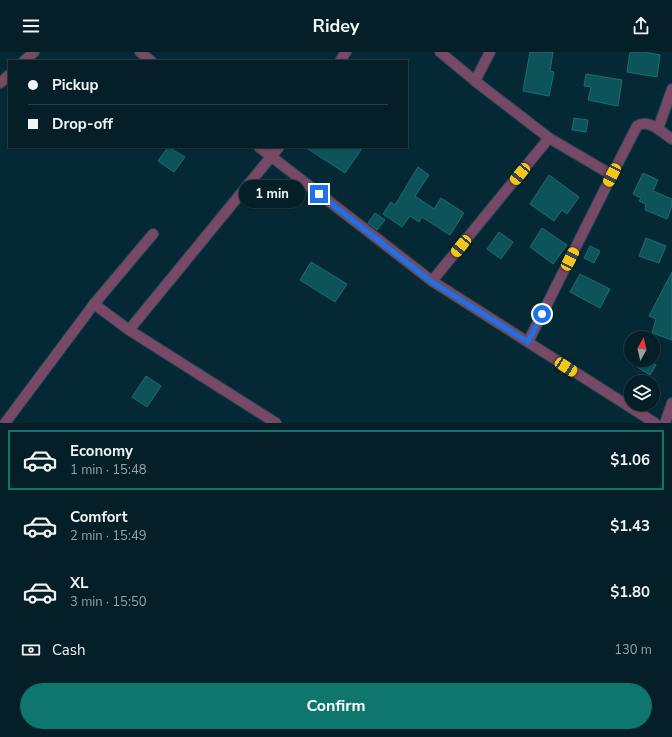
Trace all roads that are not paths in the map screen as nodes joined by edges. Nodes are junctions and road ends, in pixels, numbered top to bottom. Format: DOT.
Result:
graph roads {
  1 [pos="34,52"];
  2 [pos="140,52"];
  3 [pos="440,52"];
  4 [pos="490,52"];
  5 [pos="25,60"];
  6 [pos="150,60"];
  7 [pos="8,76"];
  8 [pos="475,81"];
  9 [pos="0,83"];
  10 [pos="672,89"];
  11 [pos="658,129"];
  12 [pos="549,138"];
  13 [pos="672,139"];
  14 [pos="260,148"];
  15 [pos="278,148"];
  16 [pos="272,157"];
  17 [pos="612,175"];
  18 [pos="153,234"];
  19 [pos="432,282"];
  20 [pos="94,304"];
  21 [pos="129,330"];
  22 [pos="528,342"];
  23 [pos="672,403"];
  24 [pos="668,418"];
  25 [pos="5,423"];
  26 [pos="276,423"];
  27 [pos="655,423"];
  1 -- 5 [label="street"];
  2 -- 6 [label="street"];
  3 -- 8 [label="street"];
  4 -- 8 [label="street"];
  7 -- 9 [label="street"];
  8 -- 12 [label="street"];
  10 -- 11 [label="street"];
  11 -- 13 [label="street"];
  11 -- 17 [label="street"];
  12 -- 17 [label="street"];
  12 -- 19 [label="street"];
  14 -- 16 [label="street"];
  15 -- 16 [label="street"];
  16 -- 19 [label="street"];
  16 -- 21 [label="street"];
  17 -- 22 [label="street"];
  18 -- 20 [label="street"];
  19 -- 22 [label="street"];
  20 -- 21 [label="street"];
  20 -- 25 [label="street"];
  21 -- 26 [label="street"];
  22 -- 27 [label="street"];
  23 -- 24 [label="street"];
}
